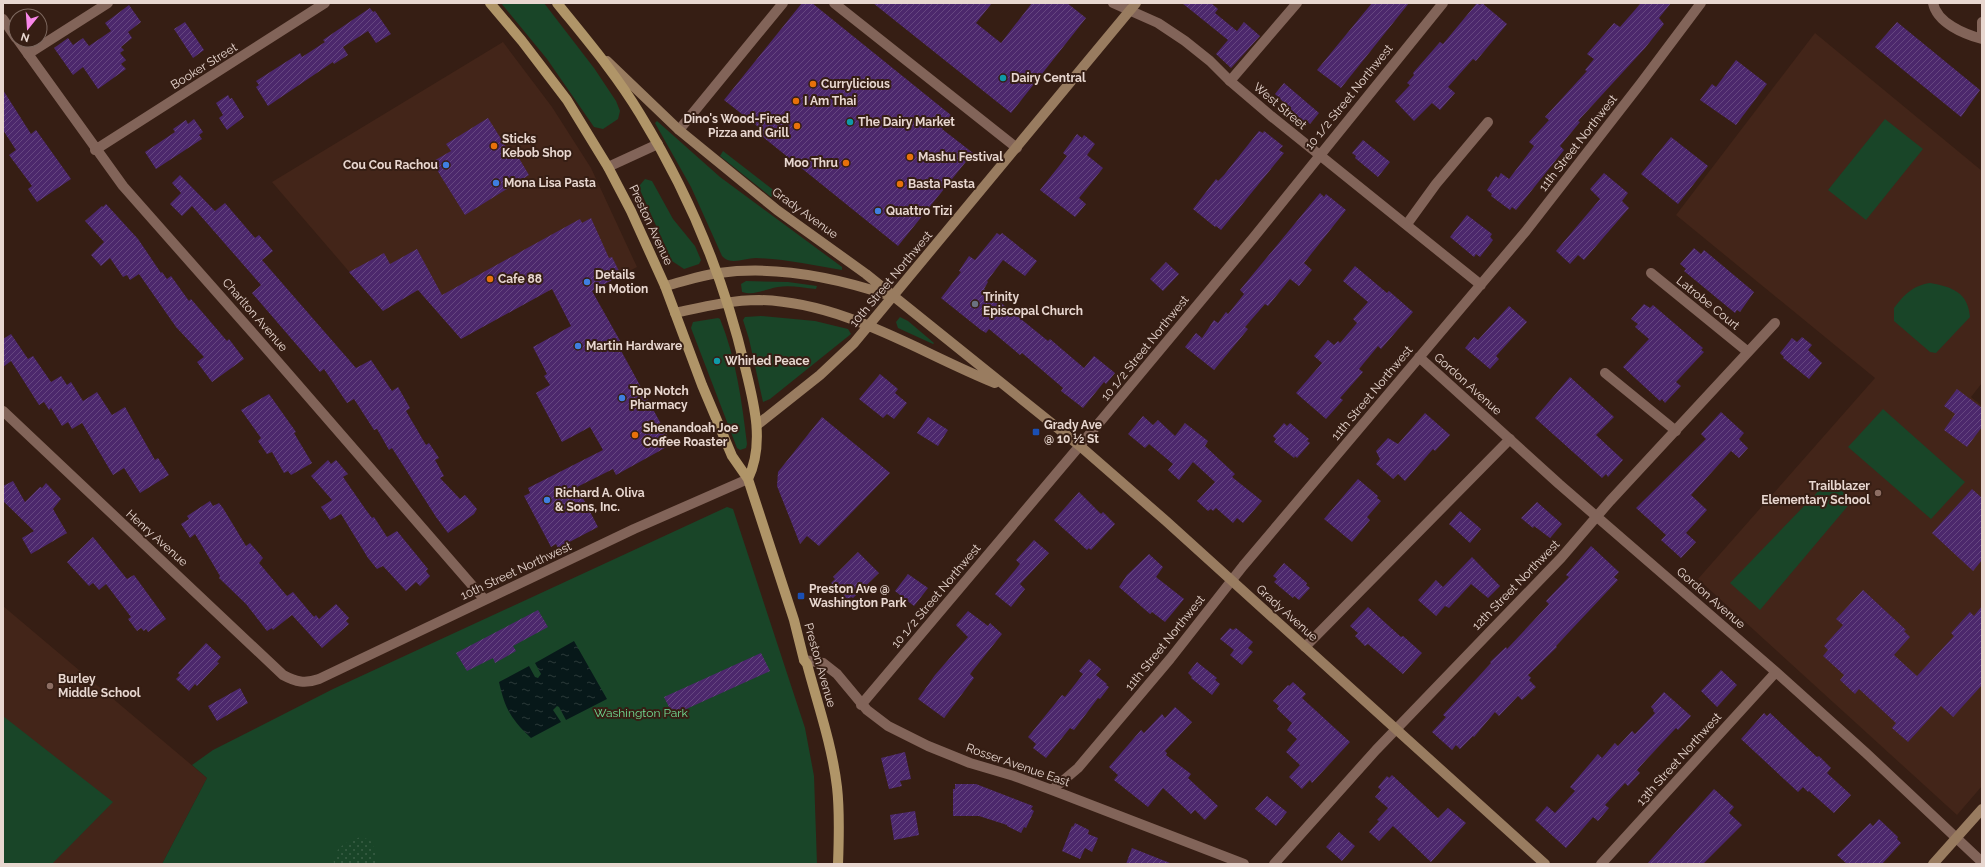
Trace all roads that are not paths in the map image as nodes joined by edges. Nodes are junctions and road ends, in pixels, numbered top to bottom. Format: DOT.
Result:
graph roads {
  1 [pos="108,3"];
  2 [pos="326,3"];
  3 [pos="490,3"];
  4 [pos="557,3"];
  5 [pos="783,3"];
  6 [pos="834,3"];
  7 [pos="1113,3"];
  8 [pos="1136,3"];
  9 [pos="1296,3"];
  10 [pos="1443,3"];
  11 [pos="1701,3"];
  12 [pos="1933,3"];
  13 [pos="1129,11"];
  14 [pos="1982,22"];
  15 [pos="1982,34"];
  16 [pos="1982,39"];
  17 [pos="24,48"];
  18 [pos="596,50"];
  19 [pos="28,54"];
  20 [pos="1230,81"];
  21 [pos="1488,122"];
  22 [pos="679,130"];
  23 [pos="658,144"];
  24 [pos="1017,148"];
  25 [pos="95,150"];
  26 [pos="1319,155"];
  27 [pos="608,167"];
  28 [pos="1407,224"];
  29 [pos="717,273"];
  30 [pos="1651,273"];
  31 [pos="1481,285"];
  32 [pos="665,286"];
  33 [pos="894,297"];
  34 [pos="727,302"];
  35 [pos="675,313"];
  36 [pos="1775,323"];
  37 [pos="869,325"];
  38 [pos="1748,352"];
  39 [pos="1419,357"];
  40 [pos="1605,373"];
  41 [pos="1006,388"];
  42 [pos="3,411"];
  43 [pos="757,425"];
  44 [pos="1676,430"];
  45 [pos="1510,439"];
  46 [pos="1080,446"];
  47 [pos="748,479"];
  48 [pos="1598,516"];
  49 [pos="1232,581"];
  50 [pos="484,599"];
  51 [pos="1305,647"];
  52 [pos="804,660"];
  53 [pos="1776,672"];
  54 [pos="295,682"];
  55 [pos="861,705"];
  56 [pos="1396,730"];
  57 [pos="1052,790"];
  58 [pos="1982,809"];
  59 [pos="1956,839"];
  60 [pos="1982,862"];
  61 [pos="838,864"];
  62 [pos="1244,864"];
  63 [pos="1274,864"];
  64 [pos="1544,864"];
  65 [pos="1601,864"];
  66 [pos="1932,864"];
  1 -- 19 [label="street"];
  2 -- 25 [label="street, Booker Street"];
  3 -- 27 [label="main road, Preston Avenue"];
  4 -- 18 [label="main road"];
  5 -- 22 [label="street"];
  6 -- 24 [label="street"];
  7 -- 13 [label="street, West Street"];
  8 -- 13 [label="main road, 10th Street Northwest"];
  9 -- 20 [label="street"];
  10 -- 26 [label="street, 10 1/2 Street Northwest"];
  11 -- 31 [label="street, 11th Street Northwest"];
  12 -- 16 [label="street"];
  13 -- 20 [label="street, West Street"];
  13 -- 24 [label="main road, 10th Street Northwest"];
  14 -- 15 [label="street"];
  17 -- 19 [label="street, Charlton Avenue"];
  18 -- 22 [label="main road, Grady Avenue"];
  18 -- 23 [label="main road"];
  19 -- 25 [label="street, Charlton Avenue"];
  20 -- 26 [label="street, West Street"];
  21 -- 28 [label="street"];
  22 -- 33 [label="main road, Grady Avenue"];
  23 -- 27 [label="street"];
  23 -- 29 [label="main road"];
  24 -- 33 [label="main road, 10th Street Northwest"];
  25 -- 50 [label="street, Charlton Avenue"];
  26 -- 28 [label="street, West Street"];
  26 -- 46 [label="street, 10 1/2 Street Northwest"];
  27 -- 32 [label="main road, Preston Avenue"];
  28 -- 31 [label="street, West Street"];
  29 -- 32 [label="main road"];
  29 -- 33 [label="main road"];
  29 -- 34 [label="main road"];
  30 -- 38 [label="street, Latrobe Court"];
  31 -- 39 [label="street, 11th Street Northwest"];
  32 -- 35 [label="main road, Preston Avenue"];
  33 -- 37 [label="main road, 10th Street Northwest"];
  33 -- 41 [label="main road, Grady Avenue"];
  34 -- 35 [label="main road, Grady Avenue"];
  34 -- 37 [label="main road, Grady Avenue"];
  34 -- 43 [label="main road"];
  35 -- 47 [label="main road, Preston Avenue"];
  36 -- 38 [label="street, 12th Street Northwest"];
  37 -- 41 [label="main road, Grady Avenue"];
  37 -- 43 [label="main road, 10th Street Northwest"];
  38 -- 44 [label="street, 12th Street Northwest"];
  39 -- 45 [label="street, Gordon Avenue"];
  39 -- 49 [label="street, 11th Street Northwest"];
  40 -- 44 [label="street"];
  41 -- 46 [label="main road, Grady Avenue"];
  42 -- 54 [label="street, Henry Avenue"];
  43 -- 47 [label="main road"];
  44 -- 48 [label="street, 12th Street Northwest"];
  45 -- 48 [label="street, Gordon Avenue"];
  45 -- 51 [label="street"];
  46 -- 49 [label="main road, Grady Avenue"];
  46 -- 55 [label="street, 10 1/2 Street Northwest"];
  47 -- 50 [label="street, 10th Street Northwest"];
  47 -- 52 [label="main road, Preston Avenue"];
  48 -- 53 [label="street, Gordon Avenue"];
  48 -- 56 [label="street, 12th Street Northwest"];
  49 -- 51 [label="main road, Grady Avenue"];
  49 -- 57 [label="street, 11th Street Northwest"];
  50 -- 54 [label="street, 10th Street Northwest"];
  51 -- 56 [label="main road, Grady Avenue"];
  52 -- 55 [label="street, Rosser Avenue East"];
  52 -- 61 [label="main road, Preston Avenue"];
  53 -- 59 [label="street, Gordon Avenue"];
  53 -- 65 [label="street, 13th Street Northwest"];
  55 -- 57 [label="street, Rosser Avenue East"];
  56 -- 63 [label="street, 12th Street Northwest"];
  56 -- 64 [label="main road, Grady Avenue"];
  57 -- 62 [label="street, Rosser Avenue East"];
  58 -- 59 [label="main road"];
  59 -- 60 [label="street, Gordon Avenue"];
  59 -- 66 [label="main road"];
}
